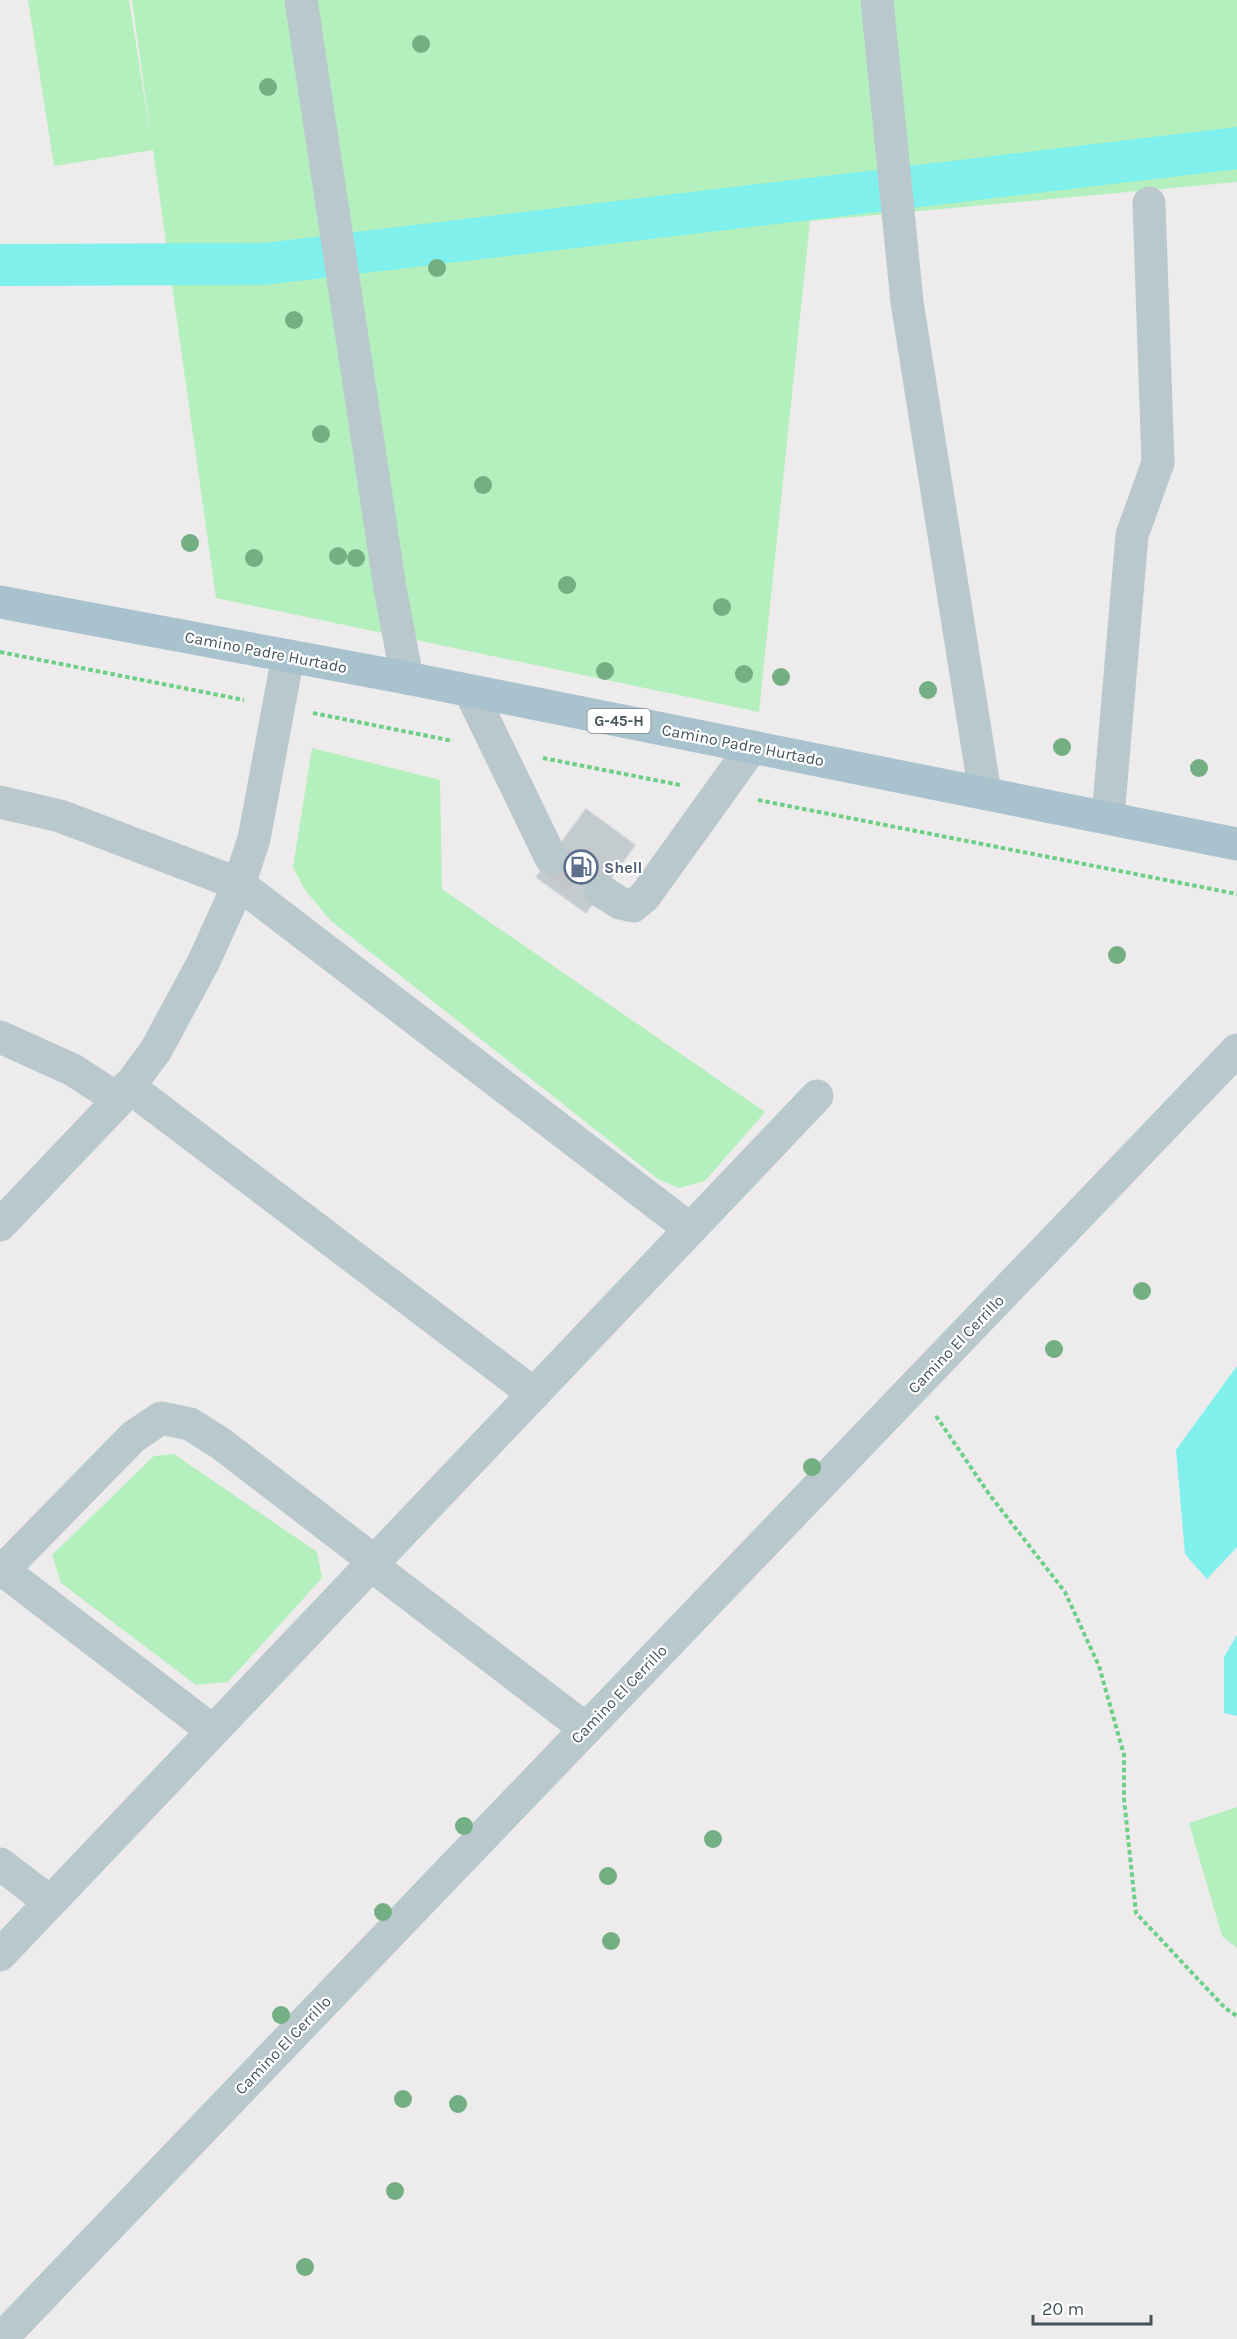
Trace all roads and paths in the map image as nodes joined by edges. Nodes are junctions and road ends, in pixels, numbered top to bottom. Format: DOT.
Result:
graph roads {
  1 [pos="301,0"];
  2 [pos="877,0"];
  3 [pos="1149,203"];
  4 [pos="0,602"];
  5 [pos="0,652"];
  6 [pos="288,656"];
  7 [pos="407,678"];
  8 [pos="470,691"];
  9 [pos="279,707"];
  10 [pos="752,747"];
  11 [pos="498,750"];
  12 [pos="719,793"];
  13 [pos="985,794"];
  14 [pos="0,802"];
  15 [pos="1108,817"];
  16 [pos="1237,844"];
  17 [pos="551,858"];
  18 [pos="239,884"];
  19 [pos="601,891"];
  20 [pos="1237,894"];
  21 [pos="0,1037"];
  22 [pos="1237,1050"];
  23 [pos="123,1093"];
  24 [pos="817,1096"];
  25 [pos="0,1225"];
  26 [pos="690,1229"];
  27 [pos="915,1386"];
  28 [pos="534,1394"];
  29 [pos="373,1563"];
  30 [pos="2,1569"];
  31 [pos="586,1729"];
  32 [pos="213,1731"];
  33 [pos="0,1864"];
  34 [pos="50,1902"];
  35 [pos="0,1955"];
  36 [pos="1237,2016"];
  37 [pos="2,2339"];
  1 -- 7 [label="street"];
  2 -- 13 [label="street"];
  3 -- 15 [label="street"];
  4 -- 6 [label="main road, Camino Padre Hurtado / G-45-H"];
  5 -- 9 [label="path"];
  6 -- 7 [label="main road, Camino Padre Hurtado / G-45-H"];
  6 -- 9 [label="street"];
  7 -- 8 [label="main road, Camino Padre Hurtado / G-45-H"];
  8 -- 10 [label="main road, Camino Padre Hurtado / G-45-H"];
  8 -- 11 [label="street"];
  9 -- 11 [label="path"];
  9 -- 18 [label="street"];
  10 -- 12 [label="street"];
  10 -- 13 [label="main road, Camino Padre Hurtado / G-45-H"];
  11 -- 12 [label="path"];
  11 -- 17 [label="street"];
  12 -- 19 [label="street"];
  12 -- 20 [label="path"];
  13 -- 15 [label="main road, Camino Padre Hurtado / G-45-H"];
  14 -- 18 [label="street"];
  15 -- 16 [label="main road, Camino Padre Hurtado / G-45-H"];
  18 -- 23 [label="street"];
  18 -- 26 [label="street"];
  21 -- 23 [label="street"];
  22 -- 27 [label="street, Camino El Cerrillo"];
  23 -- 25 [label="street"];
  23 -- 28 [label="street"];
  24 -- 26 [label="street"];
  26 -- 28 [label="street"];
  27 -- 31 [label="street, Camino El Cerrillo"];
  27 -- 36 [label="path"];
  28 -- 29 [label="street"];
  29 -- 30 [label="street"];
  29 -- 31 [label="street"];
  29 -- 32 [label="street"];
  30 -- 32 [label="street"];
  31 -- 37 [label="street, Camino El Cerrillo"];
  32 -- 34 [label="street"];
  33 -- 34 [label="street"];
  34 -- 35 [label="street"];
}
